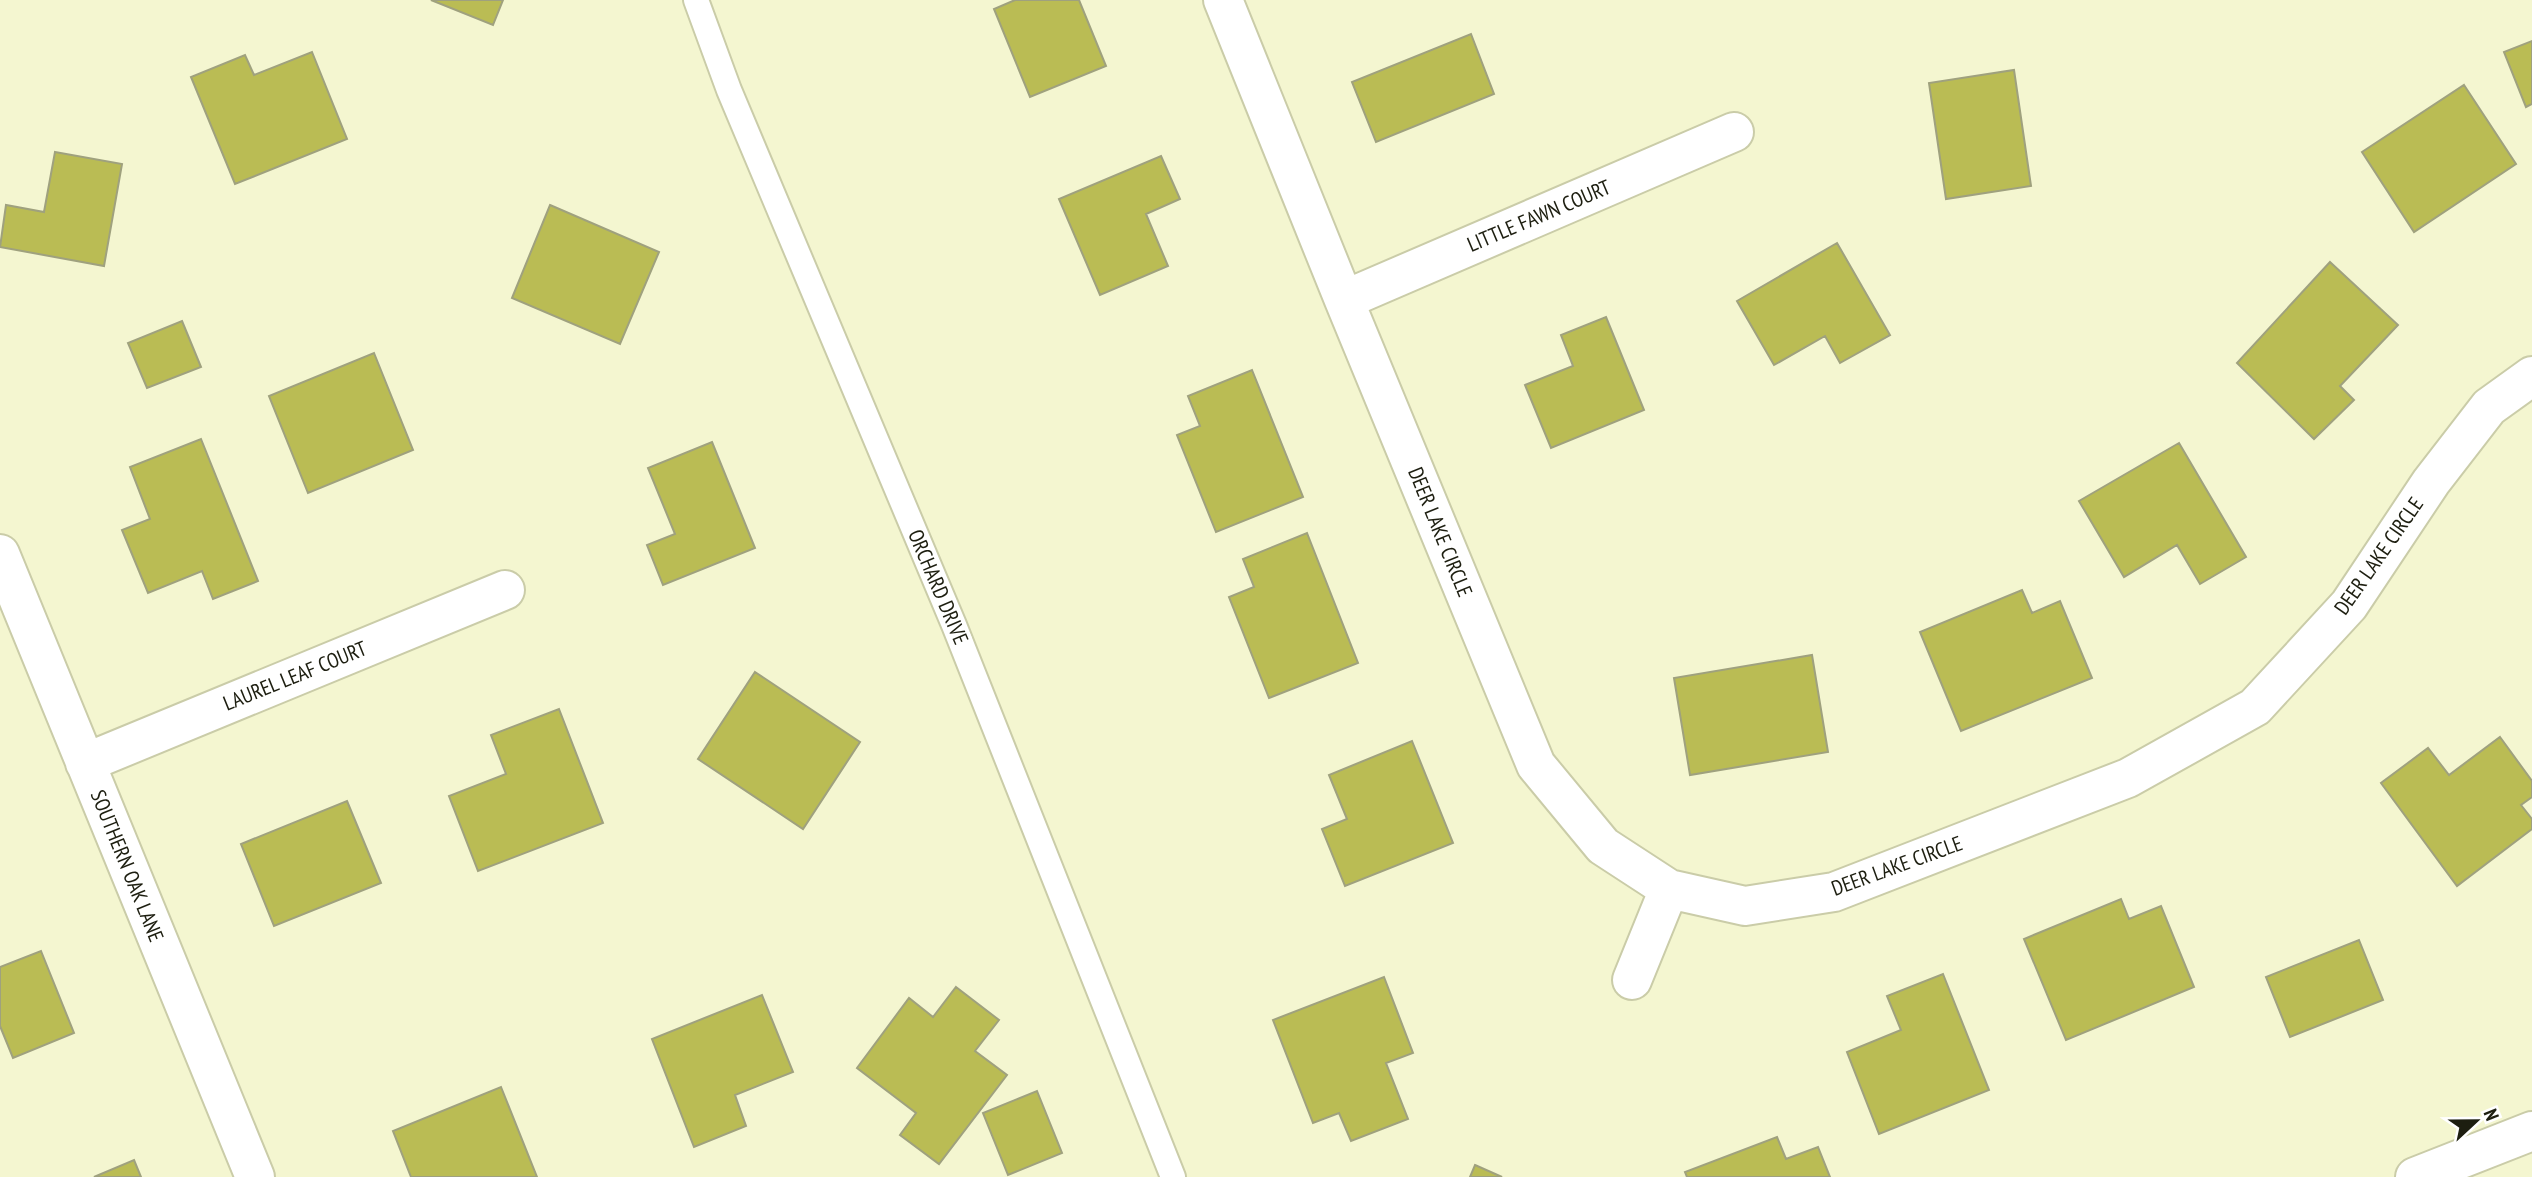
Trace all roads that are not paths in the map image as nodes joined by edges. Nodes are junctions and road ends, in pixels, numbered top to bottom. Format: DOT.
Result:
graph roads {
  1 [pos="696,0"];
  2 [pos="1223,0"];
  3 [pos="1734,132"];
  4 [pos="1344,300"];
  5 [pos="2532,376"];
  6 [pos="0,554"];
  7 [pos="506,590"];
  8 [pos="85,763"];
  9 [pos="1669,889"];
  10 [pos="1632,980"];
  11 [pos="2532,1131"];
  12 [pos="255,1177"];
  13 [pos="1173,1177"];
  14 [pos="2415,1177"];
  1 -- 13 [label="lane, ORCHARD DRIVE"];
  2 -- 4 [label="street, DEER LAKE CIRCLE"];
  3 -- 4 [label="street, LITTLE FAWN COURT"];
  4 -- 9 [label="street, DEER LAKE CIRCLE"];
  5 -- 9 [label="street, DEER LAKE CIRCLE"];
  6 -- 8 [label="street, SOUTHERN OAK LANE"];
  7 -- 8 [label="street, LAUREL LEAF COURT"];
  8 -- 12 [label="street, SOUTHERN OAK LANE"];
  9 -- 10 [label="street"];
  11 -- 14 [label="street"];
}
